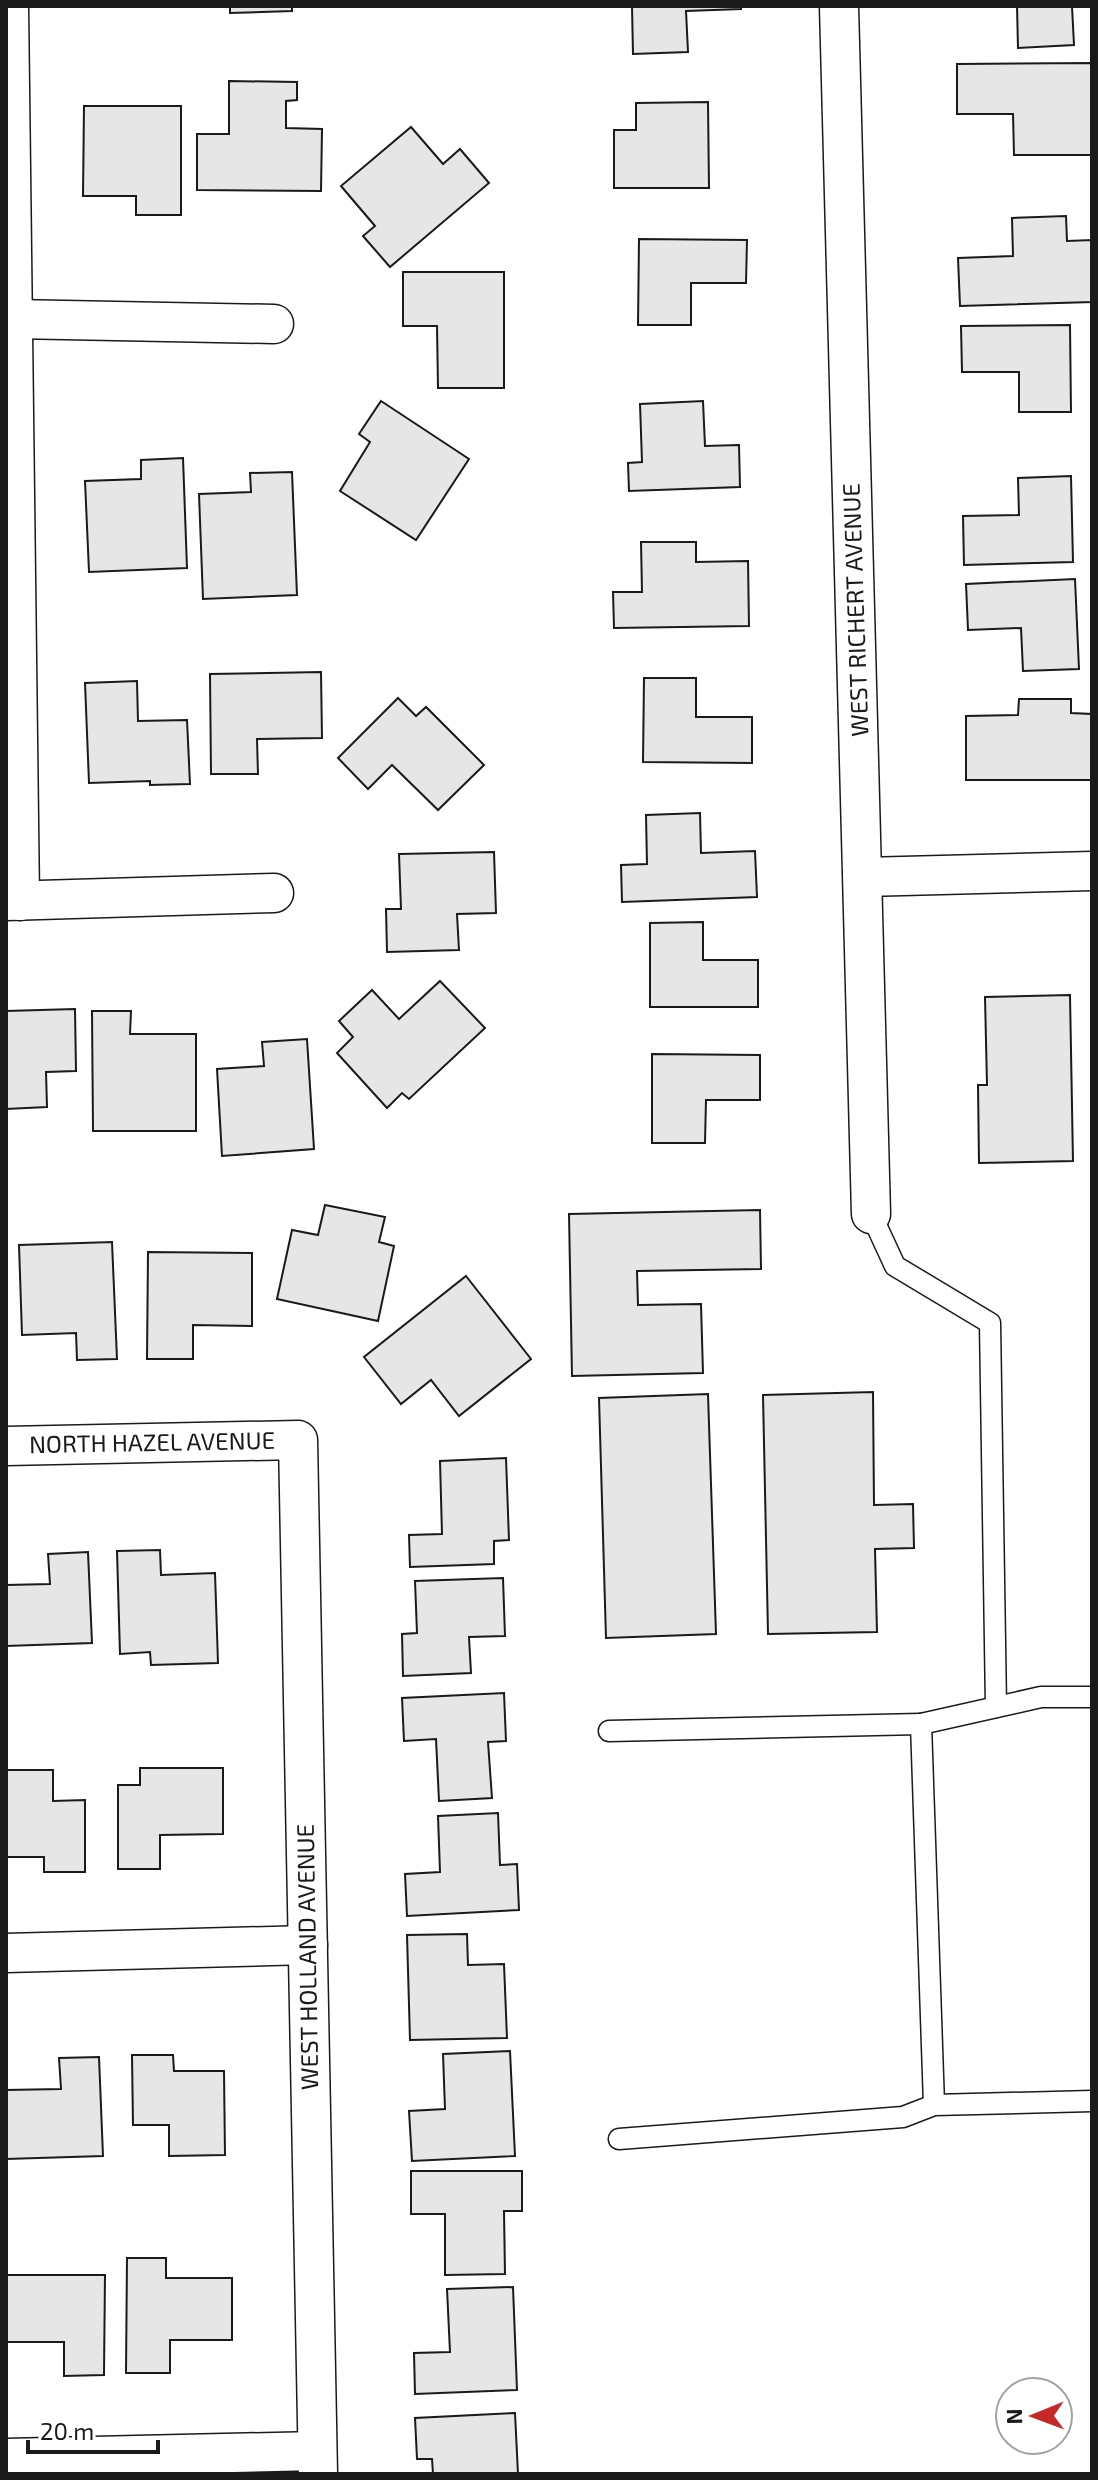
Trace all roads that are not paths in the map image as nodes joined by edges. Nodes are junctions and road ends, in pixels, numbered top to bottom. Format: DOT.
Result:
graph roads {
  1 [pos="9,6"];
  2 [pos="839,6"];
  3 [pos="13,319"];
  4 [pos="274,324"];
  5 [pos="1092,871"];
  6 [pos="864,877"];
  7 [pos="274,893"];
  8 [pos="13,901"];
  9 [pos="871,1214"];
  10 [pos="298,1440"];
  11 [pos="6,1446"];
  12 [pos="1092,1697"];
  13 [pos="996,1707"];
  14 [pos="921,1724"];
  15 [pos="609,1731"];
  16 [pos="308,1945"];
  17 [pos="6,1953"];
  18 [pos="1092,2101"];
  19 [pos="934,2105"];
  20 [pos="619,2139"];
  21 [pos="6,2458"];
  22 [pos="317,2462"];
  1 -- 3 [label="street"];
  2 -- 6 [label="street, WEST RICHERT AVENUE"];
  3 -- 4 [label="street"];
  3 -- 8 [label="street"];
  5 -- 6 [label="street"];
  6 -- 9 [label="street, WEST RICHERT AVENUE"];
  7 -- 8 [label="street"];
  9 -- 13 [label="lane"];
  10 -- 11 [label="street, NORTH HAZEL AVENUE"];
  10 -- 16 [label="street, WEST HOLLAND AVENUE"];
  12 -- 13 [label="lane"];
  13 -- 14 [label="lane"];
  14 -- 15 [label="lane"];
  14 -- 19 [label="lane"];
  16 -- 17 [label="street"];
  16 -- 22 [label="street, WEST HOLLAND AVENUE"];
  18 -- 19 [label="lane"];
  19 -- 20 [label="lane"];
  21 -- 22 [label="street"];
}
